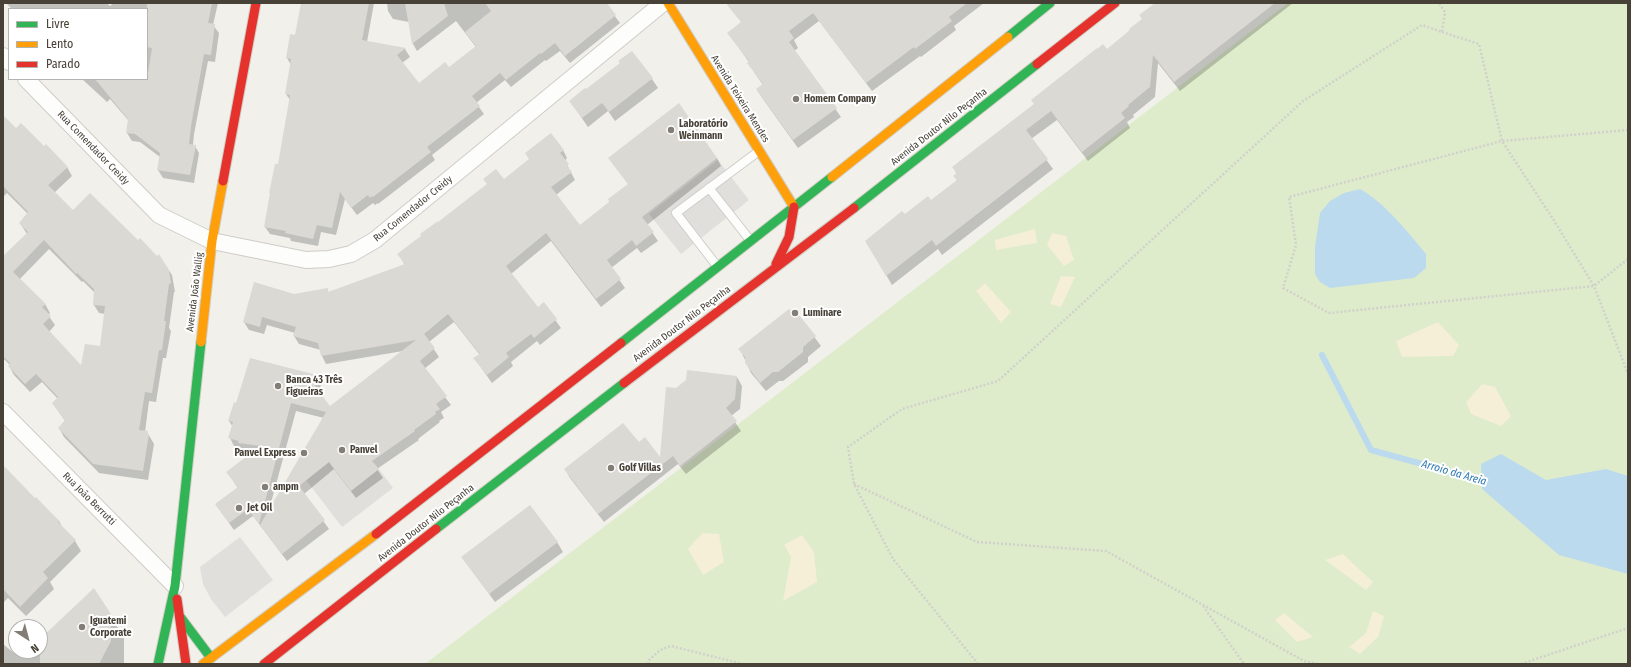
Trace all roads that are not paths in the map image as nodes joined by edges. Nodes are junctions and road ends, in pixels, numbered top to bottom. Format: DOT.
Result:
graph roads {
  1 [pos="256,3"];
  2 [pos="663,3"];
  3 [pos="668,3"];
  4 [pos="1050,3"];
  5 [pos="1115,3"];
  6 [pos="27,80"];
  7 [pos="759,151"];
  8 [pos="709,188"];
  9 [pos="794,207"];
  10 [pos="212,241"];
  11 [pos="750,241"];
  12 [pos="718,266"];
  13 [pos="773,268"];
  14 [pos="3,412"];
  15 [pos="175,586"];
  16 [pos="180,617"];
  17 [pos="211,658"];
  18 [pos="158,664"];
  19 [pos="186,664"];
  20 [pos="203,664"];
  21 [pos="264,664"];
  1 -- 10 [label="main road, Avenida João Wallig"];
  2 -- 10 [label="street, Rua Comendador Creidy"];
  3 -- 7 [label="main road, Avenida Teixeira Mendes"];
  4 -- 9 [label="main road"];
  5 -- 13 [label="main road, Avenida Doutor Nilo Peçanha"];
  6 -- 10 [label="street, Rua Comendador Creidy"];
  7 -- 8 [label="lane"];
  7 -- 9 [label="main road, Avenida Teixeira Mendes"];
  8 -- 11 [label="lane"];
  8 -- 12 [label="lane"];
  9 -- 11 [label="main road"];
  9 -- 13 [label="main road"];
  10 -- 15 [label="main road, Avenida João Wallig"];
  11 -- 12 [label="main road"];
  12 -- 17 [label="main road"];
  13 -- 21 [label="main road, Avenida Doutor Nilo Peçanha"];
  14 -- 15 [label="street, Rua João Berrutti"];
  15 -- 16 [label="main road, Avenida João Wallig"];
  15 -- 18 [label="main road, Avenida João Wallig"];
  16 -- 17 [label="main road"];
  16 -- 19 [label="main road, Avenida João Wallig"];
  17 -- 20 [label="main road"];
}
